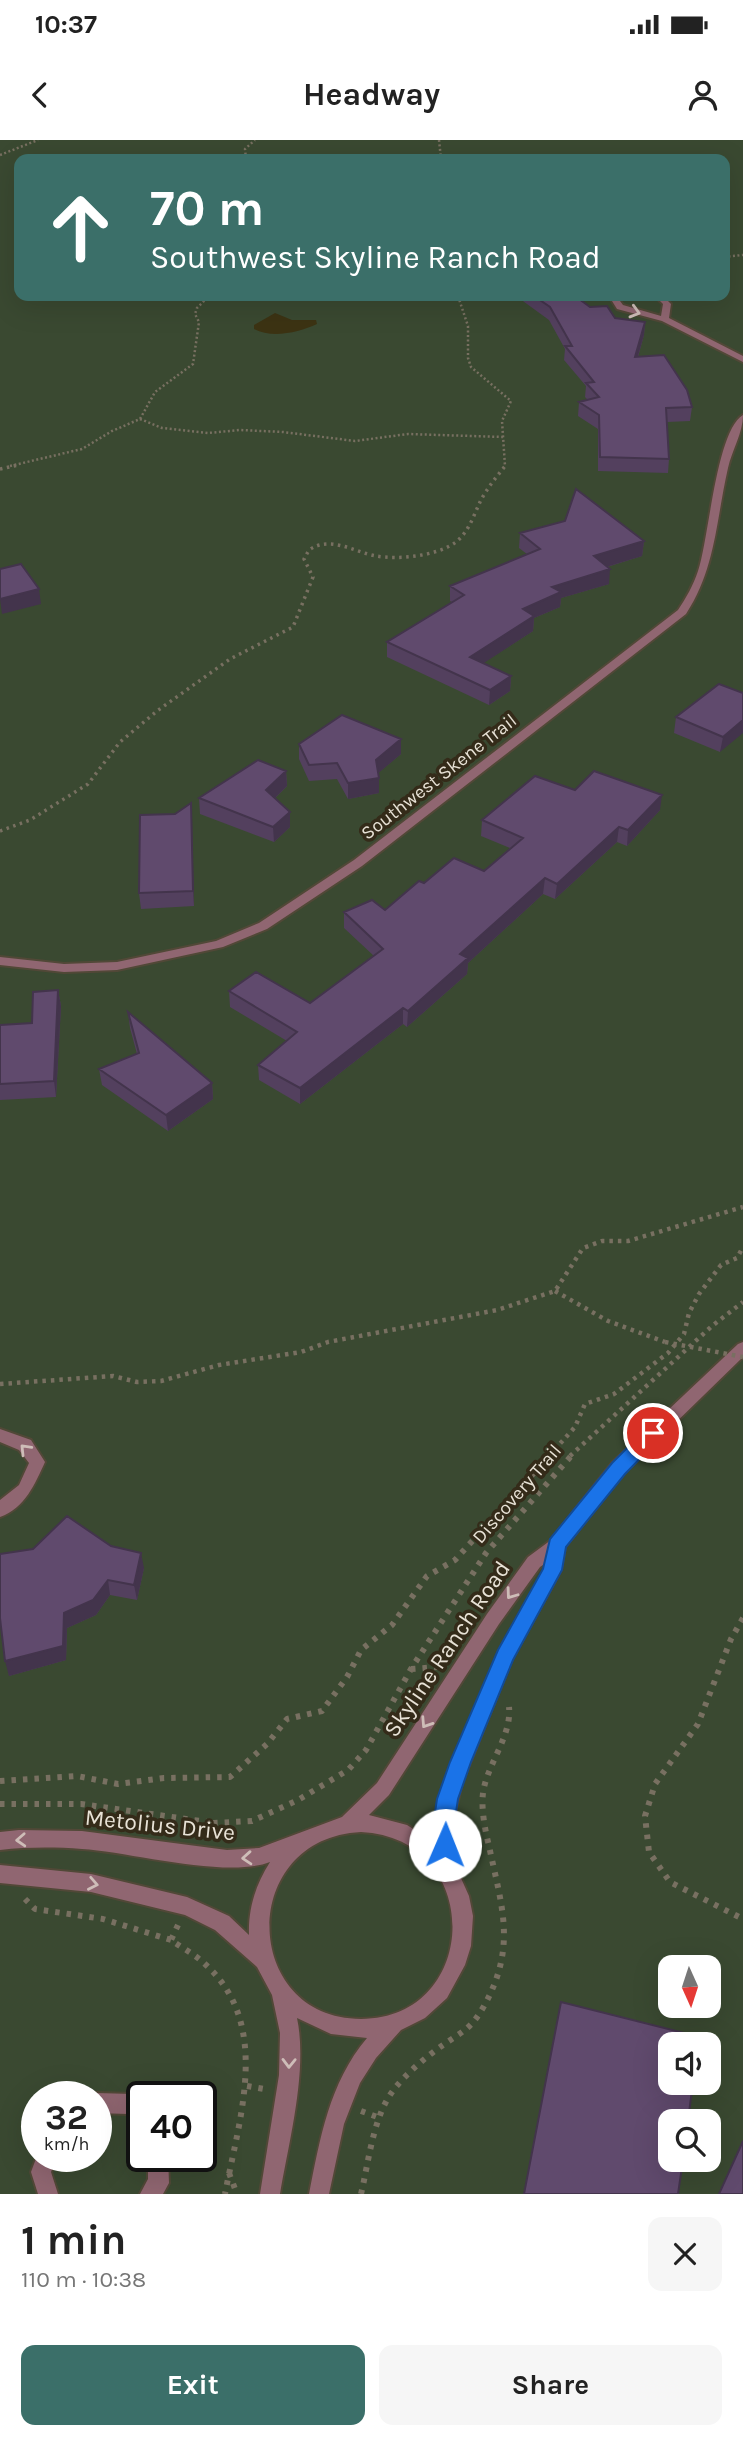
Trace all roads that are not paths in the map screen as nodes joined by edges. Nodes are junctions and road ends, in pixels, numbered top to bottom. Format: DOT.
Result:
graph roads {
  1 [pos="616,301"];
  2 [pos="664,301"];
  3 [pos="665,318"];
  4 [pos="743,359"];
  5 [pos="743,418"];
  6 [pos="0,961"];
  7 [pos="743,1348"];
  8 [pos="0,1435"];
  9 [pos="0,1510"];
  10 [pos="557,1545"];
  11 [pos="348,1823"];
  12 [pos="311,1836"];
  13 [pos="0,1841"];
  14 [pos="447,1866"];
  15 [pos="0,1874"];
  16 [pos="261,1959"];
  17 [pos="282,1995"];
  18 [pos="394,2024"];
  19 [pos="41,2172"];
  20 [pos="159,2172"];
  21 [pos="48,2194"];
  22 [pos="150,2194"];
  23 [pos="270,2194"];
  24 [pos="319,2194"];
  1 -- 3 [label="street, one-way"];
  2 -- 3 [label="street"];
  3 -- 4 [label="street"];
  5 -- 6 [label="street, Southwest Skene Trail"];
  7 -- 10 [label="street"];
  9 -- 8 [label="street, one-way"];
  10 -- 11 [label="street, Skyline Ranch Road, one-way"];
  10 -- 14 [label="street"];
  11 -- 12 [label="street"];
  11 -- 14 [label="street"];
  12 -- 13 [label="street, Metolius Drive, one-way"];
  12 -- 16 [label="street"];
  14 -- 18 [label="street"];
  15 -- 16 [label="street, one-way"];
  16 -- 17 [label="street"];
  17 -- 18 [label="street"];
  17 -- 23 [label="street, one-way"];
  18 -- 24 [label="street"];
  19 -- 21 [label="street"];
  20 -- 22 [label="street"];
}
